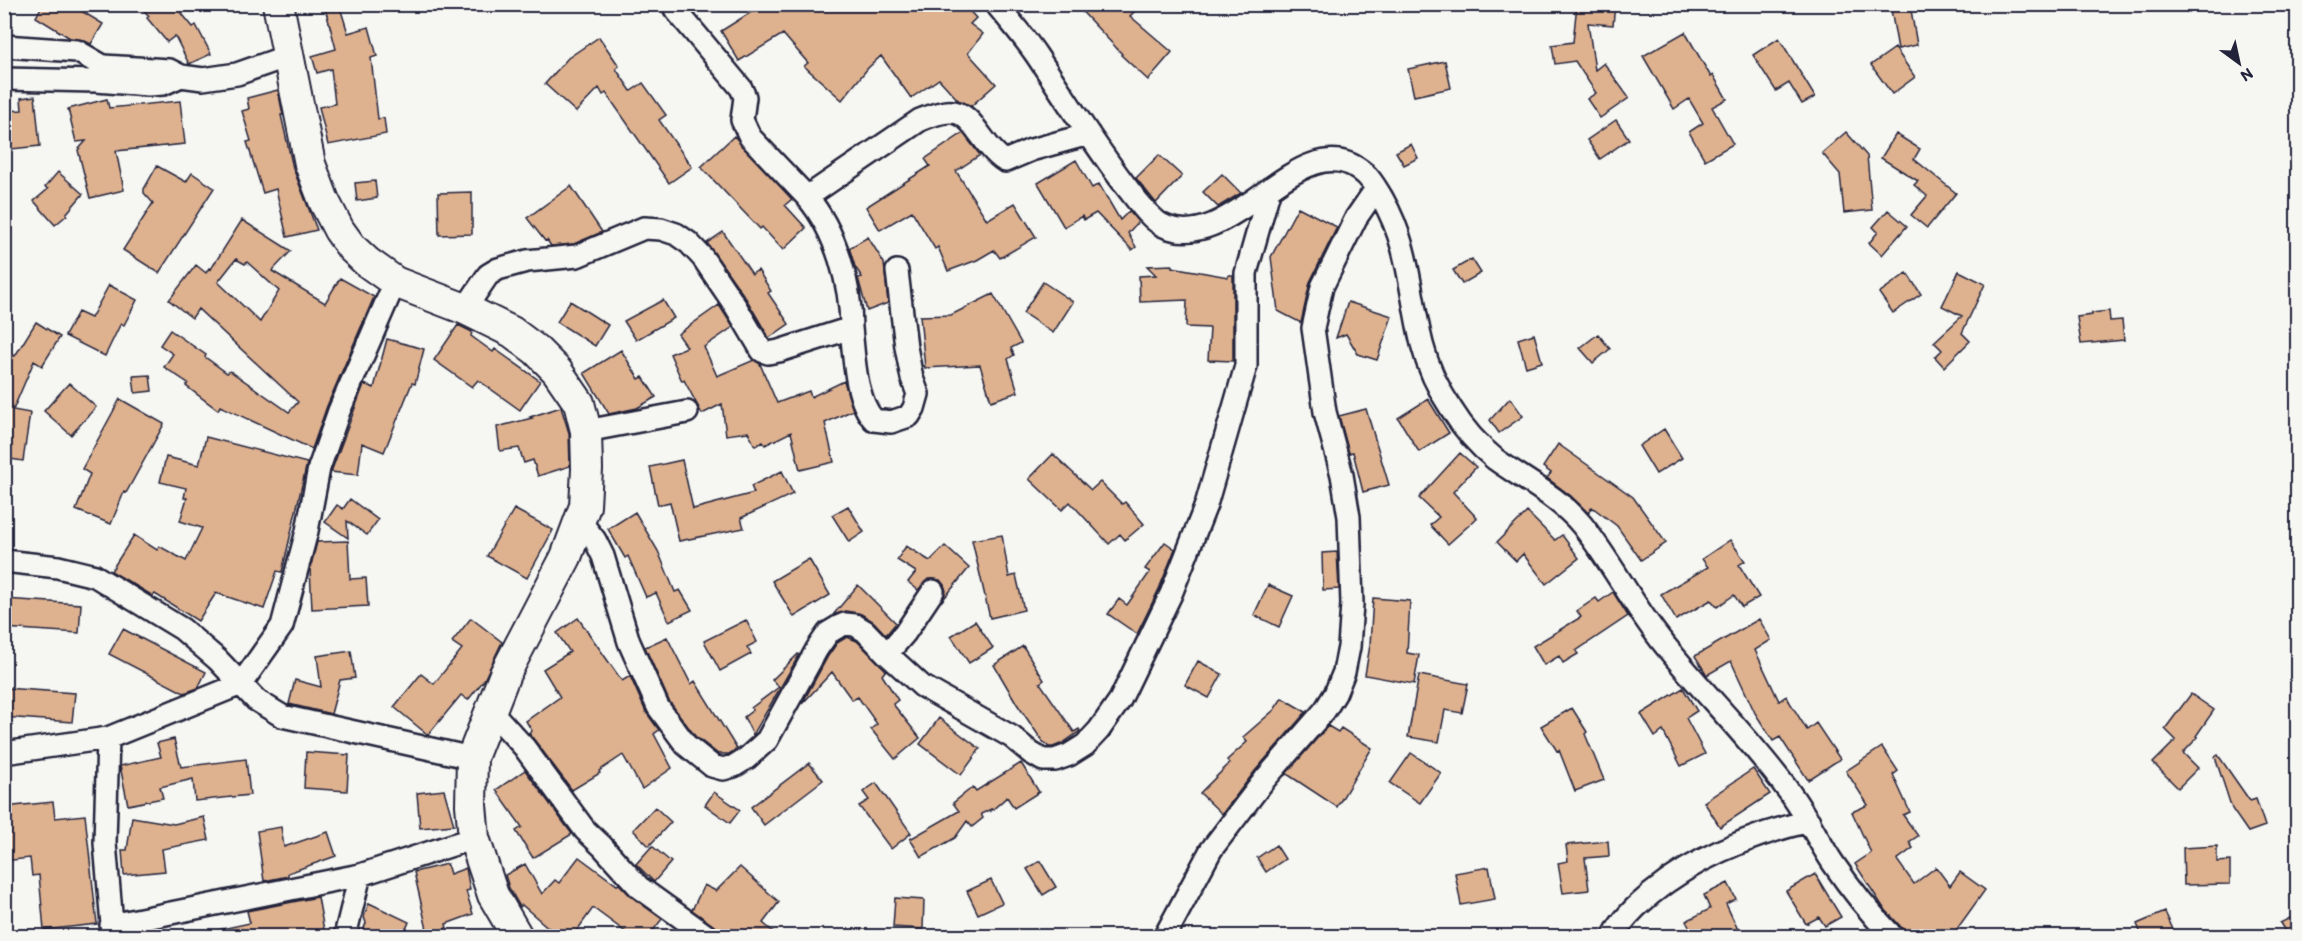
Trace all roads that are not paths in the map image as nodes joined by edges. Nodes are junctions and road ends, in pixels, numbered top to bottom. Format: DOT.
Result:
graph roads {
  1 [pos="278,4"];
  2 [pos="681,4"];
  3 [pos="996,4"];
  4 [pos="4,46"];
  5 [pos="288,56"];
  6 [pos="182,76"];
  7 [pos="4,79"];
  8 [pos="1089,134"];
  9 [pos="1270,188"];
  10 [pos="1376,189"];
  11 [pos="807,197"];
  12 [pos="897,271"];
  13 [pos="395,282"];
  14 [pos="465,309"];
  15 [pos="851,328"];
  16 [pos="687,412"];
  17 [pos="586,431"];
  18 [pos="580,521"];
  19 [pos="4,561"];
  20 [pos="933,591"];
  21 [pos="887,654"];
  22 [pos="241,684"];
  23 [pos="491,711"];
  24 [pos="108,738"];
  25 [pos="4,753"];
  26 [pos="472,758"];
  27 [pos="1809,821"];
  28 [pos="474,838"];
  29 [pos="360,875"];
  30 [pos="112,931"];
  31 [pos="345,936"];
  32 [pos="517,936"];
  33 [pos="707,936"];
  34 [pos="1165,936"];
  35 [pos="1614,936"];
  36 [pos="1892,936"];
  1 -- 5 [label="street"];
  2 -- 11 [label="street"];
  3 -- 8 [label="street"];
  4 -- 6 [label="street"];
  5 -- 6 [label="street"];
  5 -- 13 [label="street"];
  6 -- 7 [label="street"];
  8 -- 9 [label="street"];
  8 -- 11 [label="street"];
  9 -- 10 [label="street"];
  9 -- 21 [label="street"];
  10 -- 27 [label="street"];
  10 -- 34 [label="street"];
  11 -- 15 [label="street"];
  12 -- 15 [label="street"];
  13 -- 14 [label="street"];
  13 -- 22 [label="street"];
  14 -- 15 [label="street"];
  14 -- 17 [label="street"];
  16 -- 17 [label="street"];
  17 -- 18 [label="street"];
  18 -- 21 [label="street"];
  18 -- 23 [label="street"];
  19 -- 22 [label="street"];
  20 -- 21 [label="street"];
  22 -- 24 [label="street"];
  22 -- 26 [label="street"];
  23 -- 26 [label="street"];
  23 -- 33 [label="street"];
  24 -- 25 [label="street"];
  24 -- 30 [label="street"];
  26 -- 28 [label="street"];
  27 -- 35 [label="street"];
  27 -- 36 [label="street"];
  28 -- 29 [label="street"];
  28 -- 32 [label="street"];
  29 -- 30 [label="street"];
  29 -- 31 [label="street"];
}
